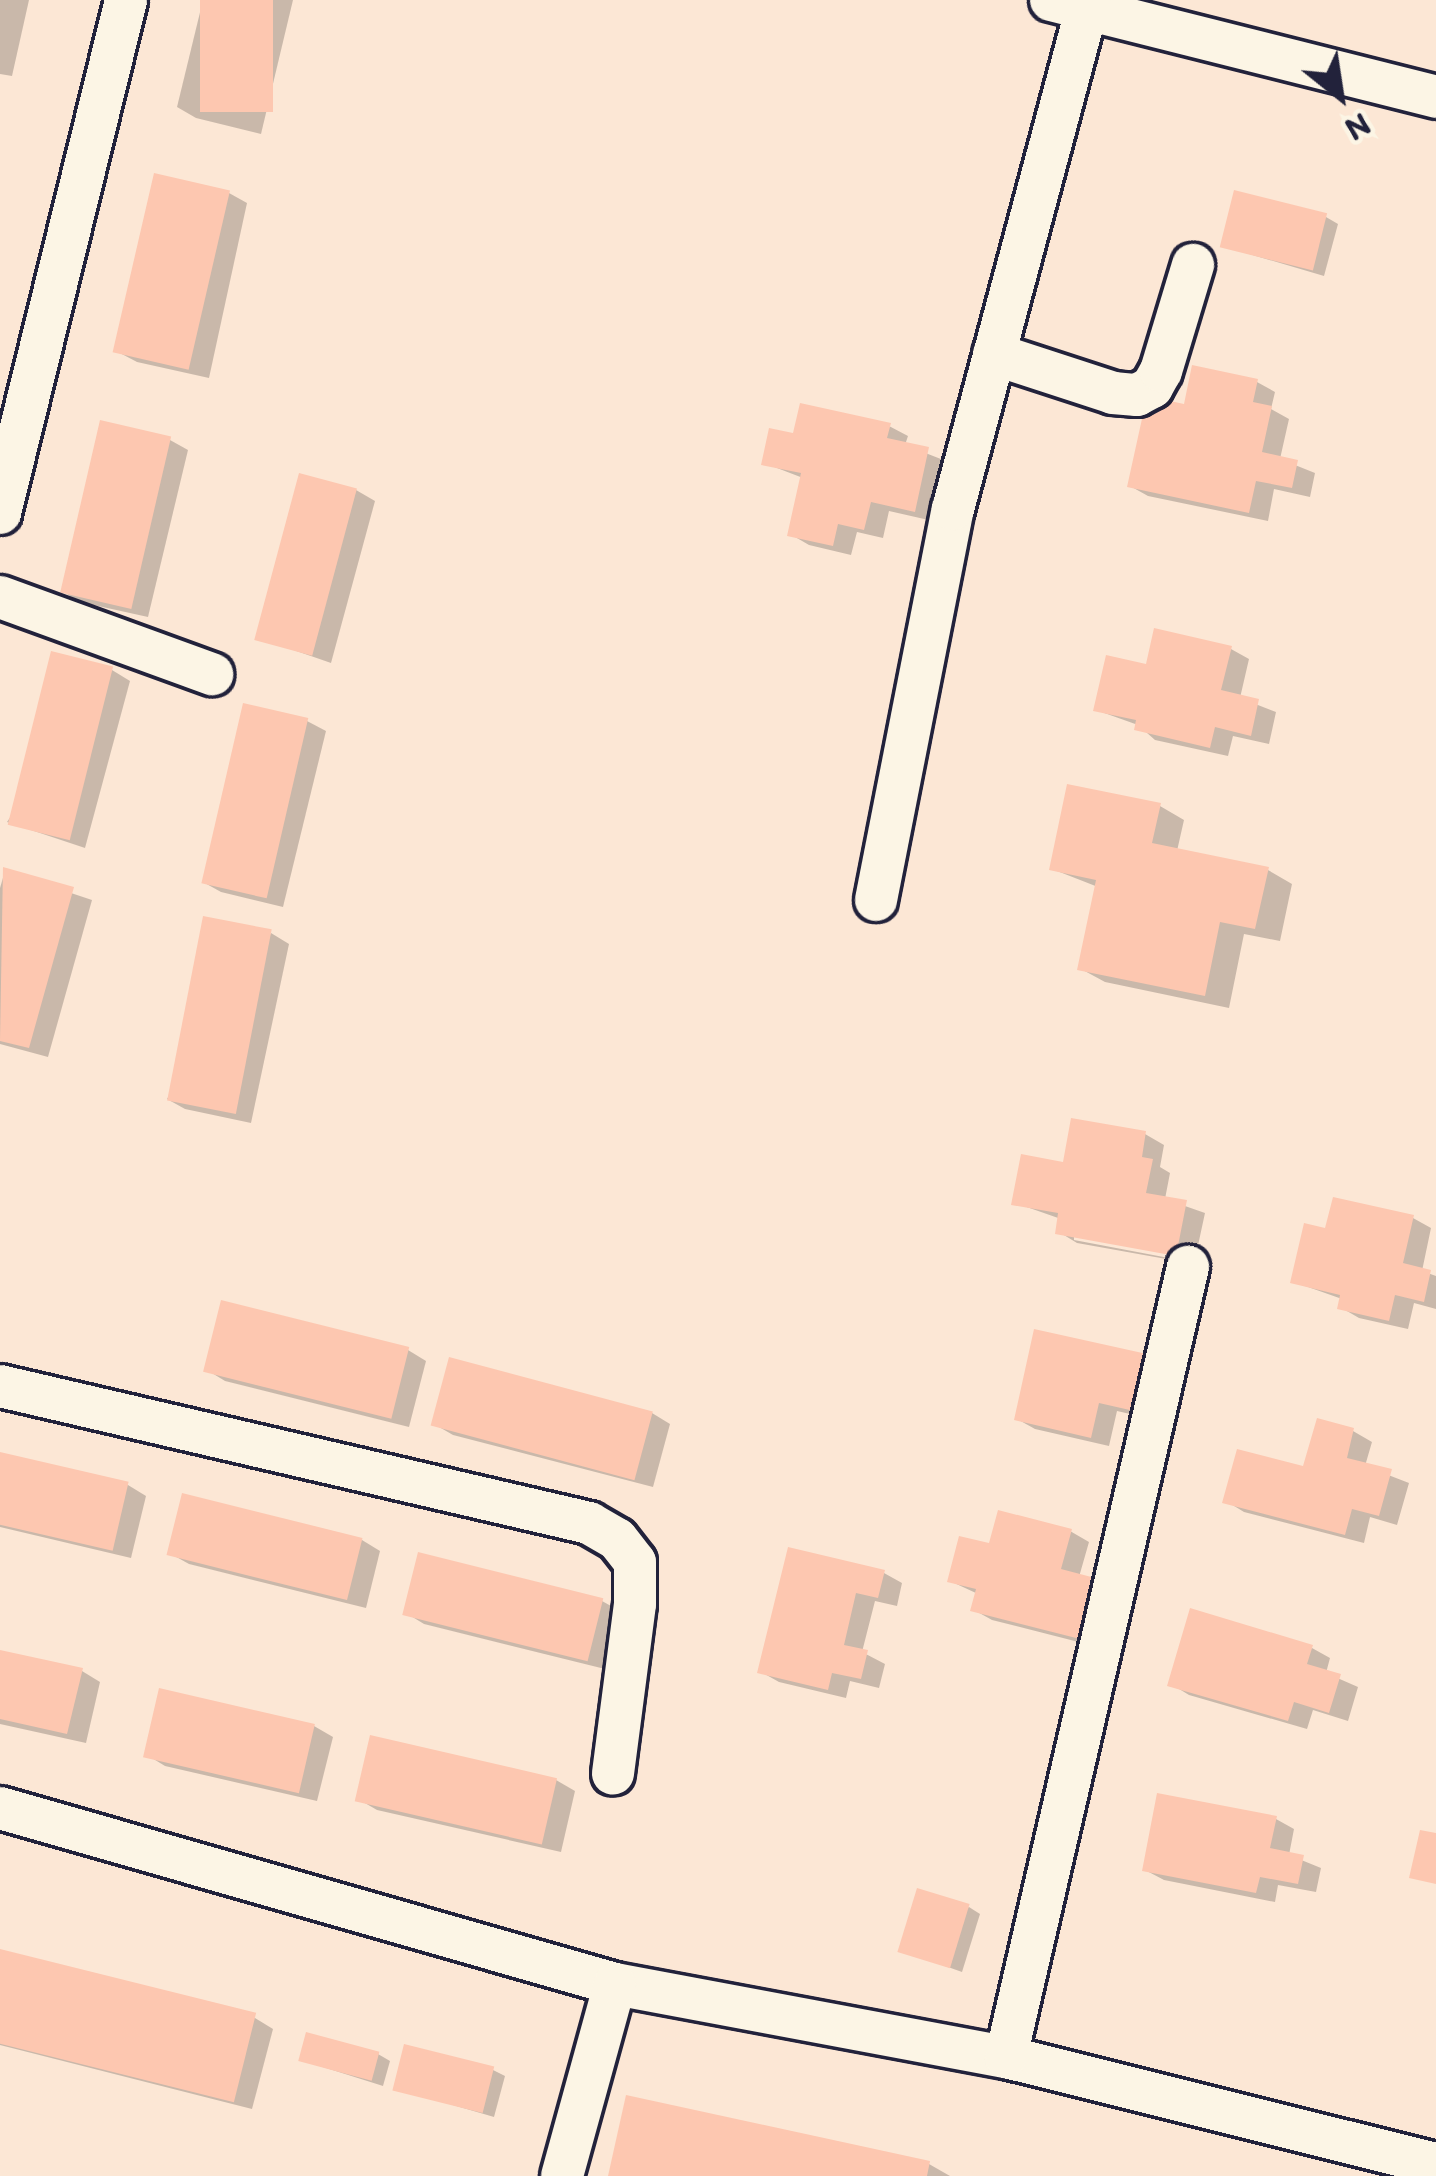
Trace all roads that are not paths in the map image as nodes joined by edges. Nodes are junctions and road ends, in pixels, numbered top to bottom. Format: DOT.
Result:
graph roads {
  1 [pos="126,0"];
  2 [pos="1076,3"];
  3 [pos="1436,98"];
  4 [pos="1193,265"];
  5 [pos="994,354"];
  6 [pos="0,513"];
  7 [pos="0,596"];
  8 [pos="212,674"];
  9 [pos="876,899"];
  10 [pos="1188,1267"];
  11 [pos="0,1385"];
  12 [pos="613,1774"];
  13 [pos="0,1808"];
  14 [pos="615,1984"];
  15 [pos="1006,2057"];
  16 [pos="1436,2164"];
  17 [pos="562,2176"];
  1 -- 6 [label="street"];
  2 -- 3 [label="street"];
  2 -- 5 [label="street"];
  4 -- 5 [label="street"];
  5 -- 9 [label="street"];
  7 -- 8 [label="street"];
  10 -- 15 [label="street"];
  11 -- 12 [label="street"];
  13 -- 14 [label="street"];
  14 -- 15 [label="street"];
  14 -- 17 [label="street"];
  15 -- 16 [label="street"];
}
